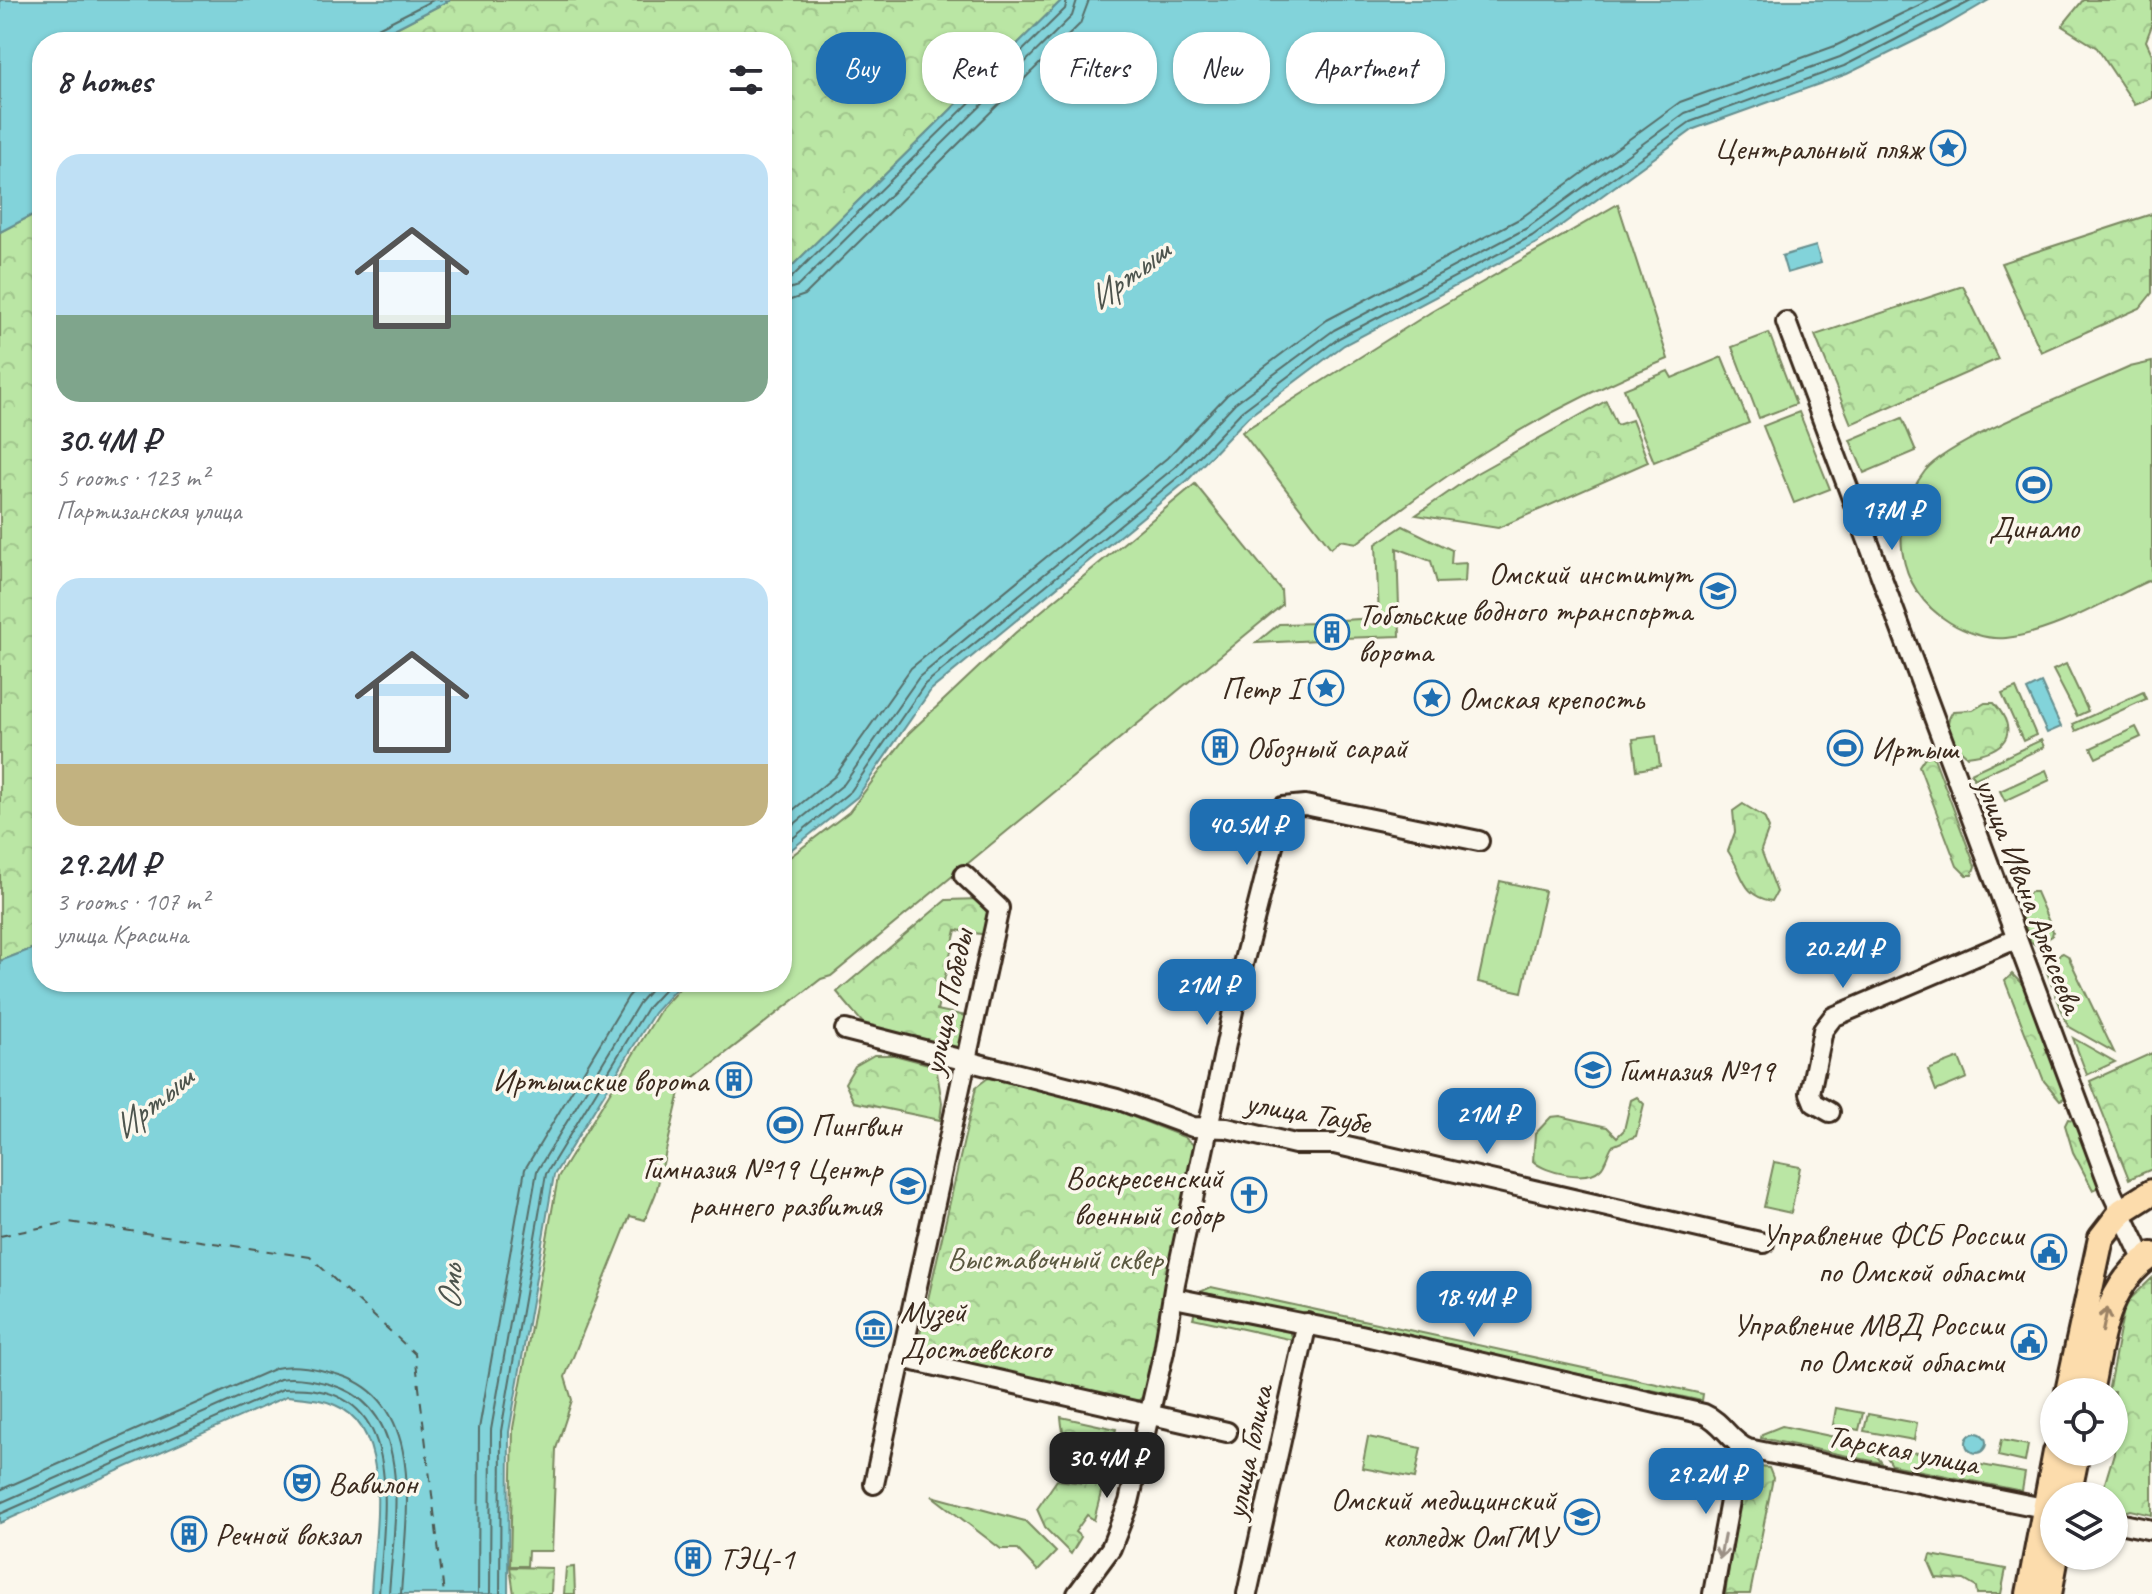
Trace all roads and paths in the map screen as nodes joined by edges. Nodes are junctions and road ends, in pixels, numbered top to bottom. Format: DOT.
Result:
graph roads {
  1 [pos="1786,322"];
  2 [pos="1479,841"];
  3 [pos="964,875"];
  4 [pos="2016,939"];
  5 [pos="845,1030"];
  6 [pos="966,1059"];
  7 [pos="1830,1112"];
  8 [pos="1207,1128"];
  9 [pos="2152,1192"];
  10 [pos="2122,1211"];
  11 [pos="1764,1243"];
  12 [pos="2148,1258"];
  13 [pos="1174,1298"];
  14 [pos="1307,1323"];
  15 [pos="901,1358"];
  16 [pos="2071,1378"];
  17 [pos="2093,1378"];
  18 [pos="1150,1415"];
  19 [pos="1227,1432"];
  20 [pos="1740,1446"];
  21 [pos="874,1484"];
  22 [pos="2040,1507"];
  23 [pos="2128,1525"];
  24 [pos="2152,1530"];
  25 [pos="2040,1549"];
  26 [pos="2053,1570"];
  27 [pos="1077,1594"];
  28 [pos="1247,1594"];
  29 [pos="1713,1594"];
  30 [pos="2029,1594"];
  31 [pos="2049,1594"];
  1 -- 4 [label="street, улица Ивана Алексеева"];
  2 -- 8 [label="street"];
  3 -- 6 [label="street, улица Победы"];
  4 -- 7 [label="street"];
  4 -- 10 [label="street, улица Ивана Алексеева"];
  5 -- 6 [label="street, улица Таубе"];
  6 -- 8 [label="street, улица Таубе"];
  6 -- 15 [label="street, улица Победы"];
  8 -- 11 [label="street, улица Таубе"];
  8 -- 13 [label="street"];
  9 -- 10 [label="main road"];
  10 -- 12 [label="street, улица Ивана Алексеева"];
  10 -- 16 [label="main road"];
  17 -- 12 [label="main road, one-way"];
  13 -- 14 [label="street"];
  13 -- 18 [label="street"];
  14 -- 20 [label="street"];
  14 -- 28 [label="street, улица Голика"];
  15 -- 18 [label="street"];
  15 -- 21 [label="street, улица Победы"];
  18 -- 19 [label="street"];
  18 -- 27 [label="street"];
  20 -- 22 [label="street, Тарская улица"];
  20 -- 29 [label="street, one-way"];
  23 -- 24 [label="street"];
  25 -- 30 [label="main road"];
  26 -- 31 [label="main road"];
}
